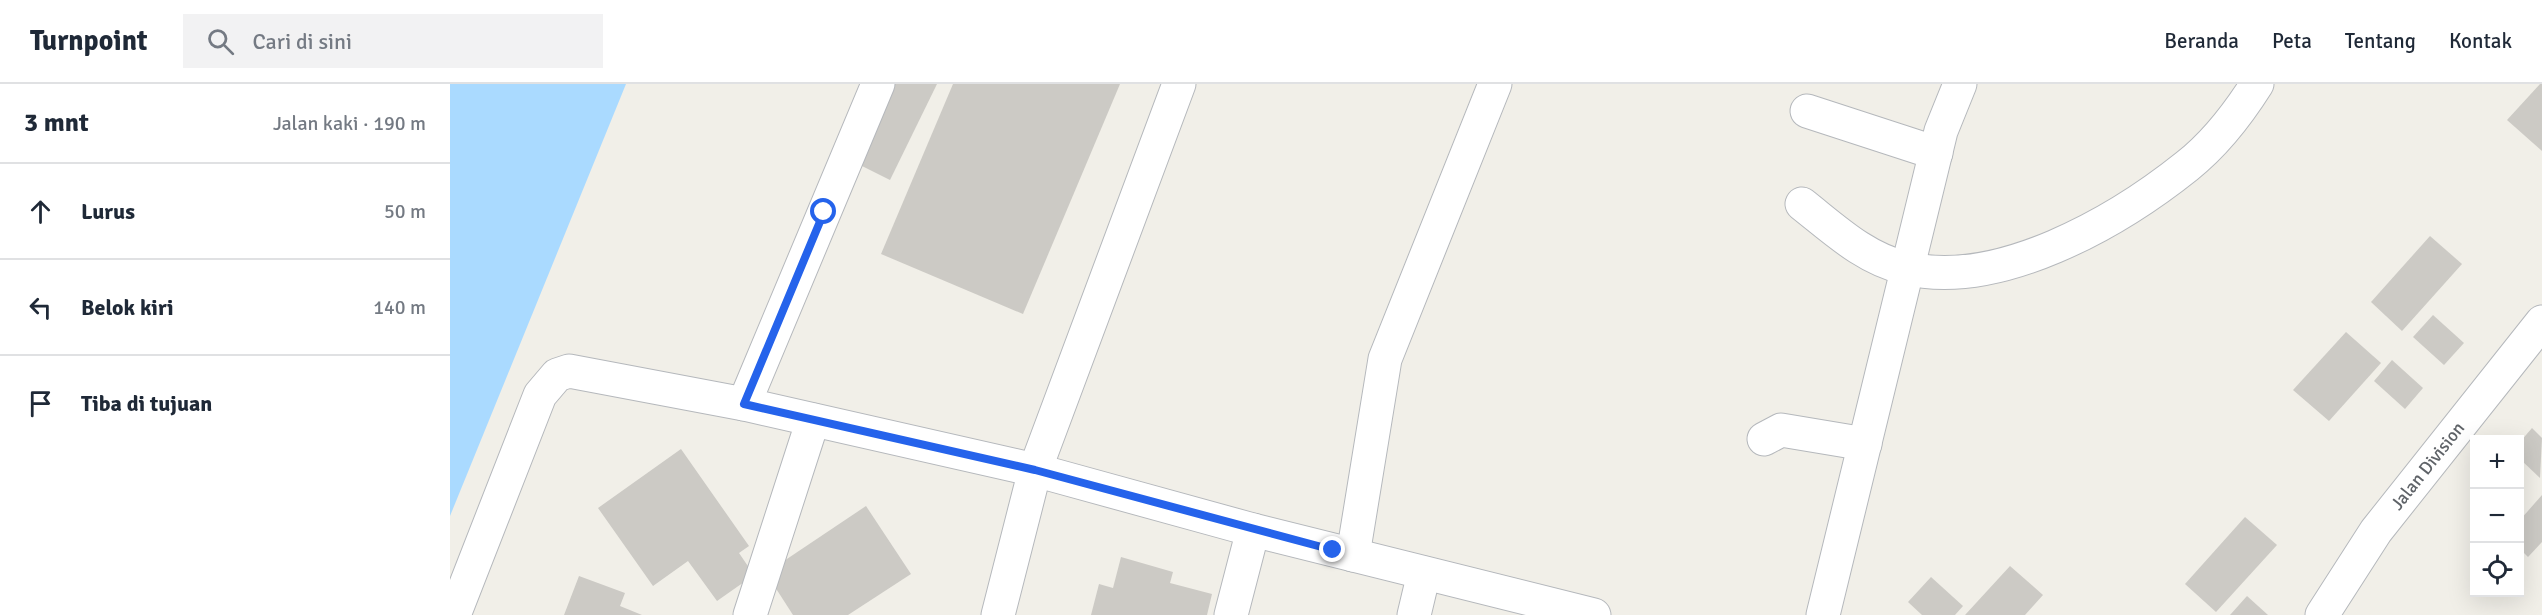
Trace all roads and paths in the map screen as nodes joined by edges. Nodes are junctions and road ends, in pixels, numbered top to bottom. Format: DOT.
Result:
graph roads {
  1 [pos="878,84"];
  2 [pos="1179,84"];
  3 [pos="1495,84"];
  4 [pos="1960,84"];
  5 [pos="2258,84"];
  6 [pos="1807,111"];
  7 [pos="1936,153"];
  8 [pos="1802,204"];
  9 [pos="1907,269"];
  10 [pos="2542,322"];
  11 [pos="744,404"];
  12 [pos="813,420"];
  13 [pos="1764,440"];
  14 [pos="1865,444"];
  15 [pos="1035,470"];
  16 [pos="1253,530"];
  17 [pos="1353,555"];
  18 [pos="1425,573"];
  19 [pos="454,615"];
  20 [pos="750,615"];
  21 [pos="998,615"];
  22 [pos="1231,615"];
  23 [pos="1414,615"];
  24 [pos="1594,615"];
  25 [pos="1823,615"];
  26 [pos="2322,615"];
  1 -- 11 [label="street"];
  2 -- 15 [label="street"];
  3 -- 17 [label="street"];
  4 -- 7 [label="street"];
  5 -- 9 [label="street"];
  6 -- 7 [label="street"];
  7 -- 9 [label="street"];
  8 -- 9 [label="street"];
  9 -- 14 [label="street"];
  10 -- 26 [label="street, Jalan Division"];
  11 -- 12 [label="street"];
  11 -- 19 [label="street"];
  12 -- 15 [label="street"];
  12 -- 20 [label="street"];
  13 -- 14 [label="street"];
  14 -- 25 [label="street"];
  15 -- 16 [label="street"];
  15 -- 21 [label="street"];
  16 -- 17 [label="street"];
  16 -- 22 [label="street"];
  17 -- 18 [label="street"];
  18 -- 23 [label="street"];
  18 -- 24 [label="street"];
}
